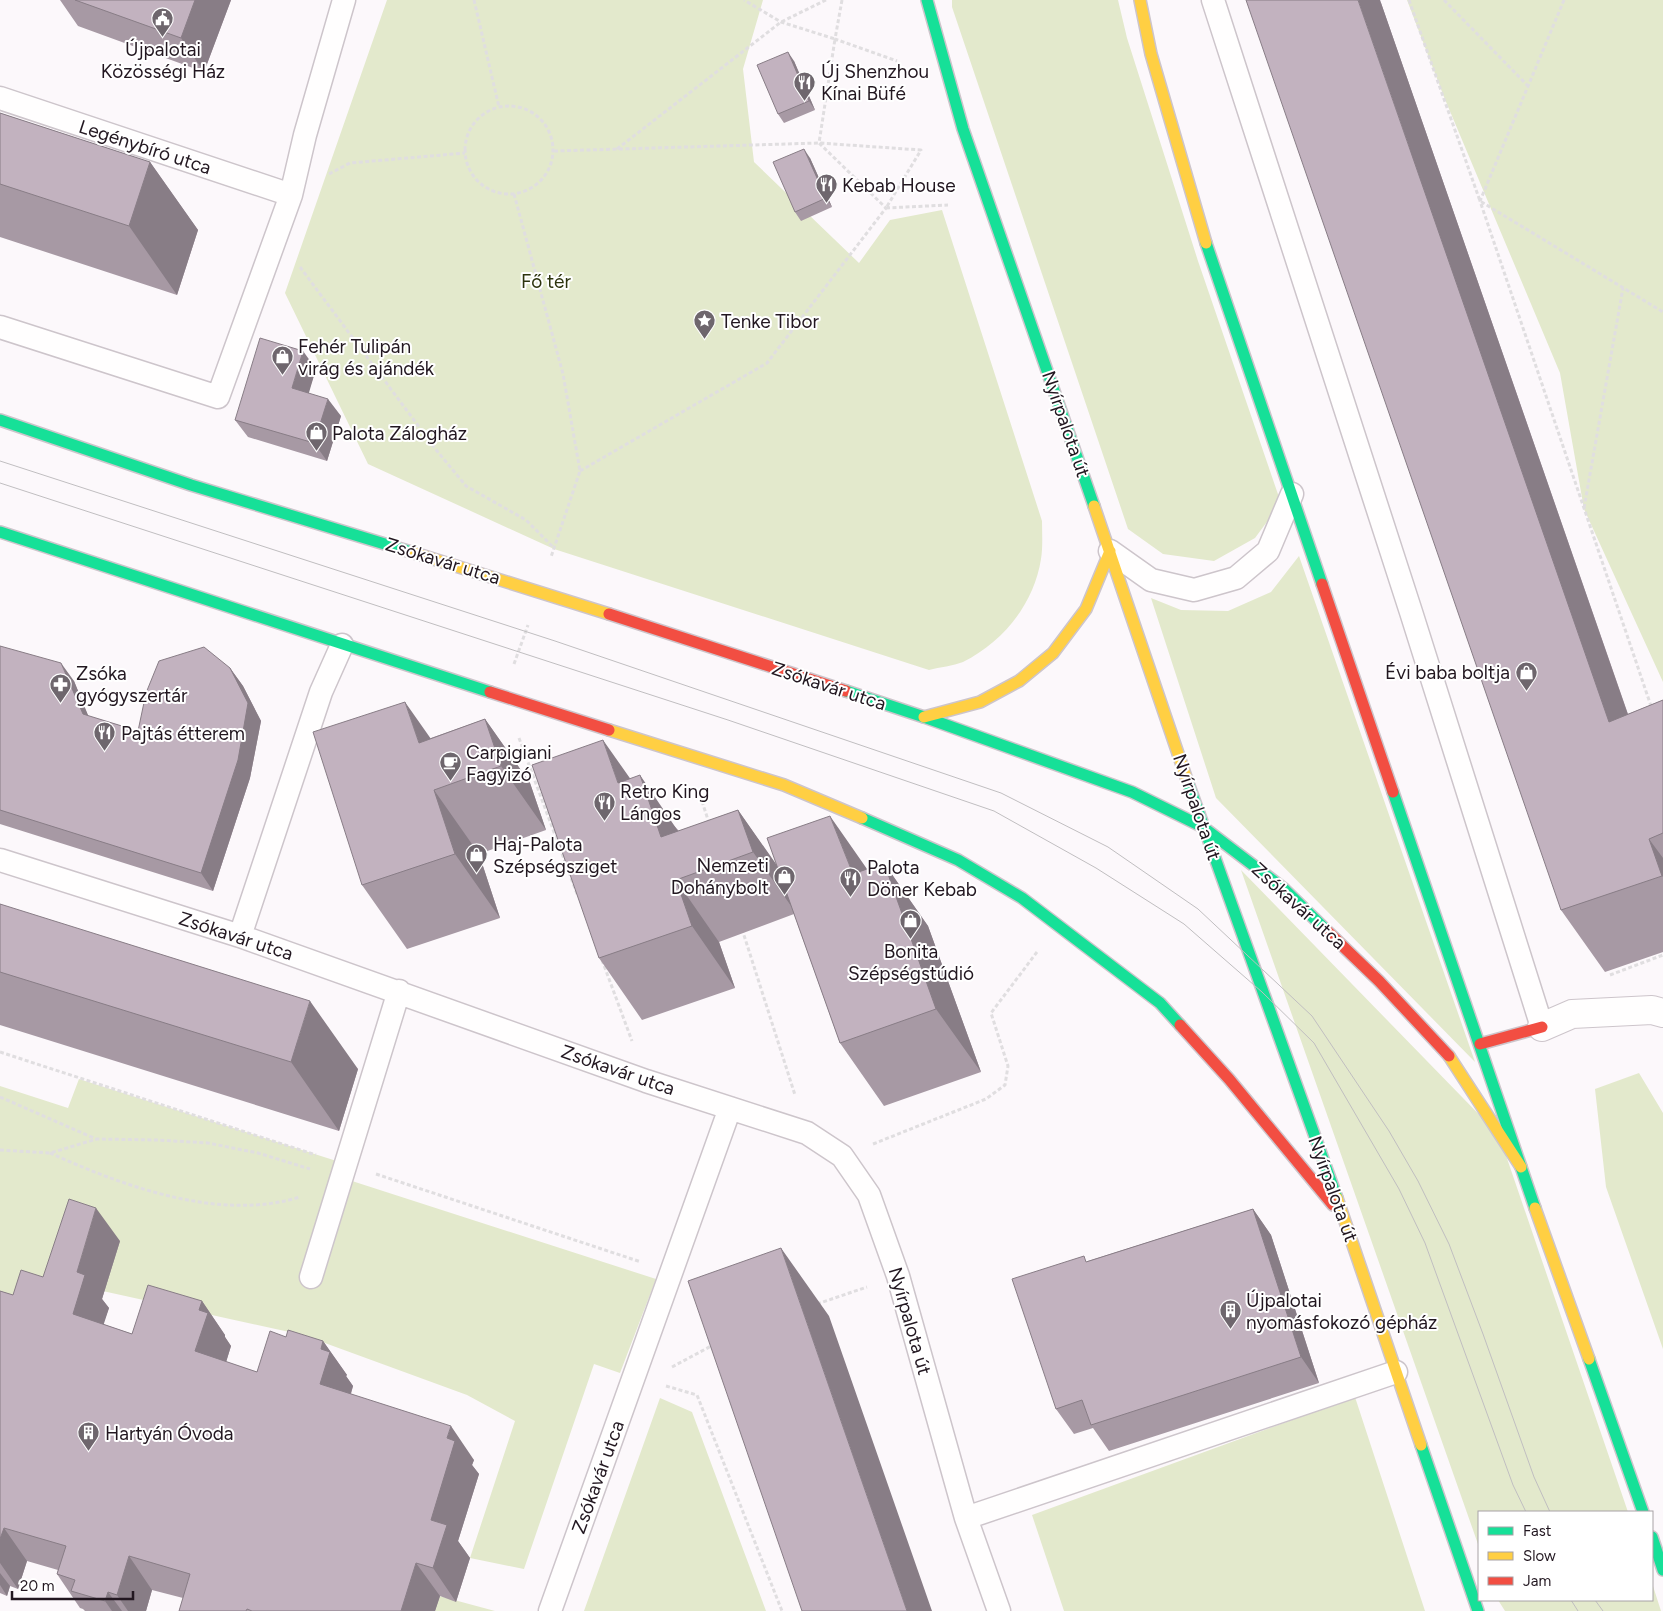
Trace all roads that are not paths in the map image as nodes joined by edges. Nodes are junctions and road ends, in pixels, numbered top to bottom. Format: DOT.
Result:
graph roads {
  1 [pos="344,0"];
  2 [pos="927,0"];
  3 [pos="1140,0"];
  4 [pos="1213,0"];
  5 [pos="0,98"];
  6 [pos="291,195"];
  7 [pos="0,327"];
  8 [pos="0,420"];
  9 [pos="1292,494"];
  10 [pos="0,532"];
  11 [pos="1110,550"];
  12 [pos="342,645"];
  13 [pos="924,717"];
  14 [pos="1203,827"];
  15 [pos="0,860"];
  16 [pos="240,936"];
  17 [pos="399,991"];
  18 [pos="1663,1013"];
  19 [pos="1542,1027"];
  20 [pos="1480,1044"];
  21 [pos="730,1108"];
  22 [pos="1521,1168"];
  23 [pos="1345,1220"];
  24 [pos="311,1277"];
  25 [pos="1396,1372"];
  26 [pos="1643,1509"];
  27 [pos="966,1518"];
  28 [pos="1653,1525"];
  29 [pos="1653,1540"];
  30 [pos="1663,1544"];
  31 [pos="1663,1570"];
  32 [pos="1474,1599"];
  33 [pos="550,1611"];
  34 [pos="999,1611"];
  35 [pos="1478,1611"];
  36 [pos="1483,1611"];
  1 -- 6 [label="lane"];
  2 -- 11 [label="main road, Nyírpalota út"];
  3 -- 9 [label="main road"];
  4 -- 19 [label="lane"];
  5 -- 6 [label="lane, Legénybíró utca"];
  6 -- 7 [label="lane"];
  8 -- 13 [label="main road, Zsókavár utca"];
  9 -- 11 [label="lane"];
  9 -- 20 [label="main road"];
  10 -- 12 [label="main road"];
  11 -- 13 [label="main road"];
  11 -- 14 [label="main road, Nyírpalota út"];
  12 -- 16 [label="lane"];
  12 -- 23 [label="main road"];
  13 -- 14 [label="main road, Zsókavár utca"];
  14 -- 22 [label="main road, Zsókavár utca"];
  14 -- 23 [label="main road, Nyírpalota út"];
  15 -- 16 [label="lane, Zsókavár utca"];
  16 -- 17 [label="lane, Zsókavár utca"];
  17 -- 21 [label="lane, Zsókavár utca"];
  17 -- 24 [label="lane"];
  18 -- 19 [label="street"];
  19 -- 20 [label="main road"];
  20 -- 22 [label="main road"];
  21 -- 27 [label="lane, Nyírpalota út"];
  21 -- 33 [label="lane, Zsókavár utca"];
  22 -- 26 [label="main road"];
  23 -- 25 [label="main road, Nyírpalota út"];
  25 -- 27 [label="lane"];
  25 -- 32 [label="main road, Nyírpalota út"];
  27 -- 34 [label="lane, Nyírpalota út"];
  28 -- 30 [label="main road"];
  29 -- 31 [label="main road"];
  32 -- 35 [label="main road, Nyírpalota út"];
  32 -- 36 [label="main road"];
}
